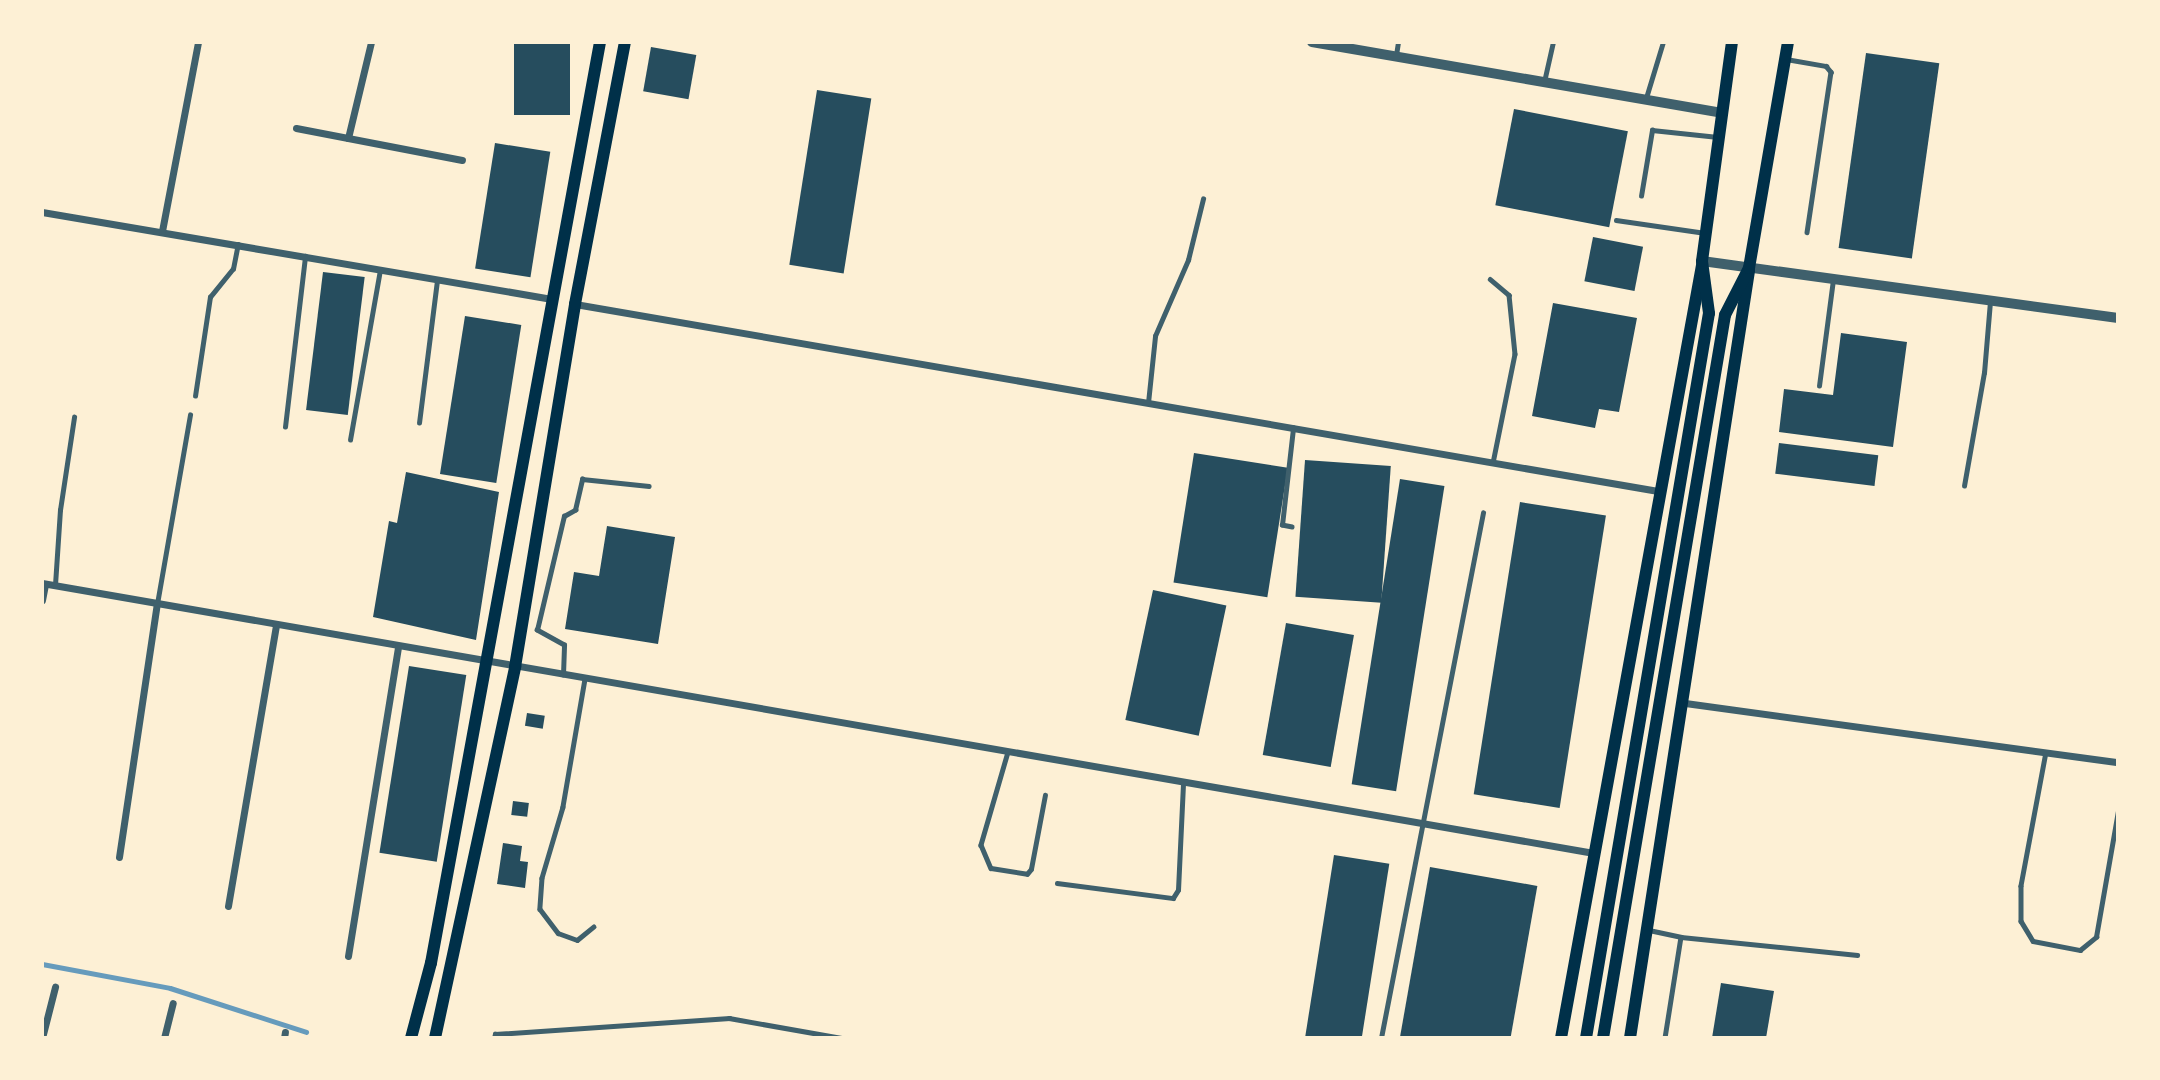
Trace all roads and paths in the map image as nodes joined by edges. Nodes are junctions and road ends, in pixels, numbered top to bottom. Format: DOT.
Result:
graph roads {
  1 [pos="198,42"];
  2 [pos="371,42"];
  3 [pos="600,42"];
  4 [pos="625,42"];
  5 [pos="1312,42"];
  6 [pos="1398,42"];
  7 [pos="1553,42"];
  8 [pos="1663,42"];
  9 [pos="1732,42"];
  10 [pos="1788,42"];
  11 [pos="1366,46"];
  12 [pos="1396,56"];
  13 [pos="1785,59"];
  14 [pos="1544,82"];
  15 [pos="1646,100"];
  16 [pos="1722,113"];
  17 [pos="296,128"];
  18 [pos="348,138"];
  19 [pos="1718,138"];
  20 [pos="462,160"];
  21 [pos="1641,196"];
  22 [pos="1203,199"];
  23 [pos="42,212"];
  24 [pos="1616,220"];
  25 [pos="162,231"];
  26 [pos="1807,232"];
  27 [pos="1706,233"];
  28 [pos="238,243"];
  29 [pos="305,255"];
  30 [pos="1702,261"];
  31 [pos="1749,268"];
  32 [pos="380,270"];
  33 [pos="437,279"];
  34 [pos="1490,279"];
  35 [pos="1833,279"];
  36 [pos="552,299"];
  37 [pos="1990,302"];
  38 [pos="575,304"];
  39 [pos="2118,318"];
  40 [pos="1819,386"];
  41 [pos="195,396"];
  42 [pos="1148,403"];
  43 [pos="190,415"];
  44 [pos="74,417"];
  45 [pos="419,423"];
  46 [pos="285,426"];
  47 [pos="1293,428"];
  48 [pos="349,440"];
  49 [pos="1493,463"];
  50 [pos="649,486"];
  51 [pos="1964,486"];
  52 [pos="1658,491"];
  53 [pos="1483,513"];
  54 [pos="1292,527"];
  55 [pos="43,584"];
  56 [pos="55,586"];
  57 [pos="42,600"];
  58 [pos="157,604"];
  59 [pos="276,624"];
  60 [pos="398,646"];
  61 [pos="487,661"];
  62 [pos="515,667"];
  63 [pos="563,675"];
  64 [pos="584,679"];
  65 [pos="1685,703"];
  66 [pos="1008,752"];
  67 [pos="2046,752"];
  68 [pos="2118,762"];
  69 [pos="1183,783"];
  70 [pos="1045,795"];
  71 [pos="2118,811"];
  72 [pos="1424,825"];
  73 [pos="1594,853"];
  74 [pos="120,857"];
  75 [pos="1057,883"];
  76 [pos="228,906"];
  77 [pos="593,927"];
  78 [pos="1648,930"];
  79 [pos="1681,937"];
  80 [pos="1857,955"];
  81 [pos="348,956"];
  82 [pos="55,987"];
  83 [pos="173,1003"];
  84 [pos="42,1038"];
  85 [pos="164,1038"];
  86 [pos="411,1038"];
  87 [pos="435,1038"];
  88 [pos="494,1038"];
  89 [pos="841,1038"];
  90 [pos="1381,1038"];
  91 [pos="1561,1038"];
  92 [pos="1586,1038"];
  93 [pos="1602,1038"];
  94 [pos="1630,1038"];
  95 [pos="1665,1038"];
  1 -- 25 [label="street"];
  2 -- 18 [label="street"];
  3 -- 36 [label="main road"];
  4 -- 38 [label="main road"];
  5 -- 11 [label="street"];
  6 -- 12 [label="lane"];
  7 -- 14 [label="lane"];
  8 -- 15 [label="lane"];
  9 -- 16 [label="main road"];
  10 -- 13 [label="main road"];
  11 -- 12 [label="street"];
  12 -- 14 [label="street"];
  13 -- 26 [label="lane"];
  13 -- 31 [label="main road"];
  14 -- 15 [label="street"];
  15 -- 16 [label="street"];
  16 -- 19 [label="main road"];
  17 -- 18 [label="street"];
  18 -- 20 [label="street"];
  19 -- 21 [label="lane"];
  19 -- 27 [label="main road"];
  22 -- 42 [label="lane"];
  23 -- 25 [label="street"];
  24 -- 27 [label="lane"];
  25 -- 28 [label="street"];
  27 -- 30 [label="main road"];
  28 -- 29 [label="street"];
  28 -- 41 [label="lane"];
  29 -- 32 [label="street"];
  29 -- 46 [label="lane"];
  30 -- 31 [label="street"];
  30 -- 52 [label="main road"];
  30 -- 92 [label="main road"];
  31 -- 35 [label="street"];
  31 -- 65 [label="main road"];
  31 -- 93 [label="main road"];
  32 -- 33 [label="street"];
  32 -- 48 [label="lane"];
  33 -- 36 [label="street"];
  33 -- 45 [label="lane"];
  34 -- 49 [label="lane"];
  35 -- 37 [label="street"];
  35 -- 40 [label="lane"];
  36 -- 61 [label="main road"];
  37 -- 39 [label="street"];
  37 -- 51 [label="lane"];
  38 -- 42 [label="street"];
  38 -- 62 [label="main road"];
  42 -- 47 [label="street"];
  43 -- 58 [label="lane"];
  44 -- 56 [label="lane"];
  47 -- 49 [label="street"];
  47 -- 54 [label="lane"];
  49 -- 52 [label="street"];
  50 -- 63 [label="lane"];
  52 -- 73 [label="main road"];
  53 -- 72 [label="lane"];
  55 -- 56 [label="street"];
  55 -- 57 [label="street"];
  56 -- 58 [label="street"];
  58 -- 59 [label="street"];
  58 -- 74 [label="street"];
  59 -- 60 [label="street"];
  59 -- 76 [label="street"];
  60 -- 61 [label="street"];
  60 -- 81 [label="street"];
  61 -- 62 [label="street"];
  61 -- 86 [label="main road"];
  62 -- 63 [label="street"];
  62 -- 87 [label="main road"];
  63 -- 64 [label="street"];
  64 -- 66 [label="street"];
  64 -- 77 [label="lane"];
  65 -- 67 [label="street"];
  65 -- 78 [label="main road"];
  66 -- 69 [label="street"];
  66 -- 70 [label="lane"];
  67 -- 68 [label="street"];
  67 -- 71 [label="lane"];
  69 -- 72 [label="street"];
  69 -- 75 [label="lane"];
  72 -- 73 [label="street"];
  72 -- 90 [label="lane"];
  73 -- 91 [label="main road"];
  78 -- 79 [label="lane"];
  78 -- 94 [label="main road"];
  79 -- 80 [label="lane"];
  79 -- 95 [label="lane"];
  82 -- 84 [label="street"];
  83 -- 85 [label="street"];
  88 -- 89 [label="lane"];
}
